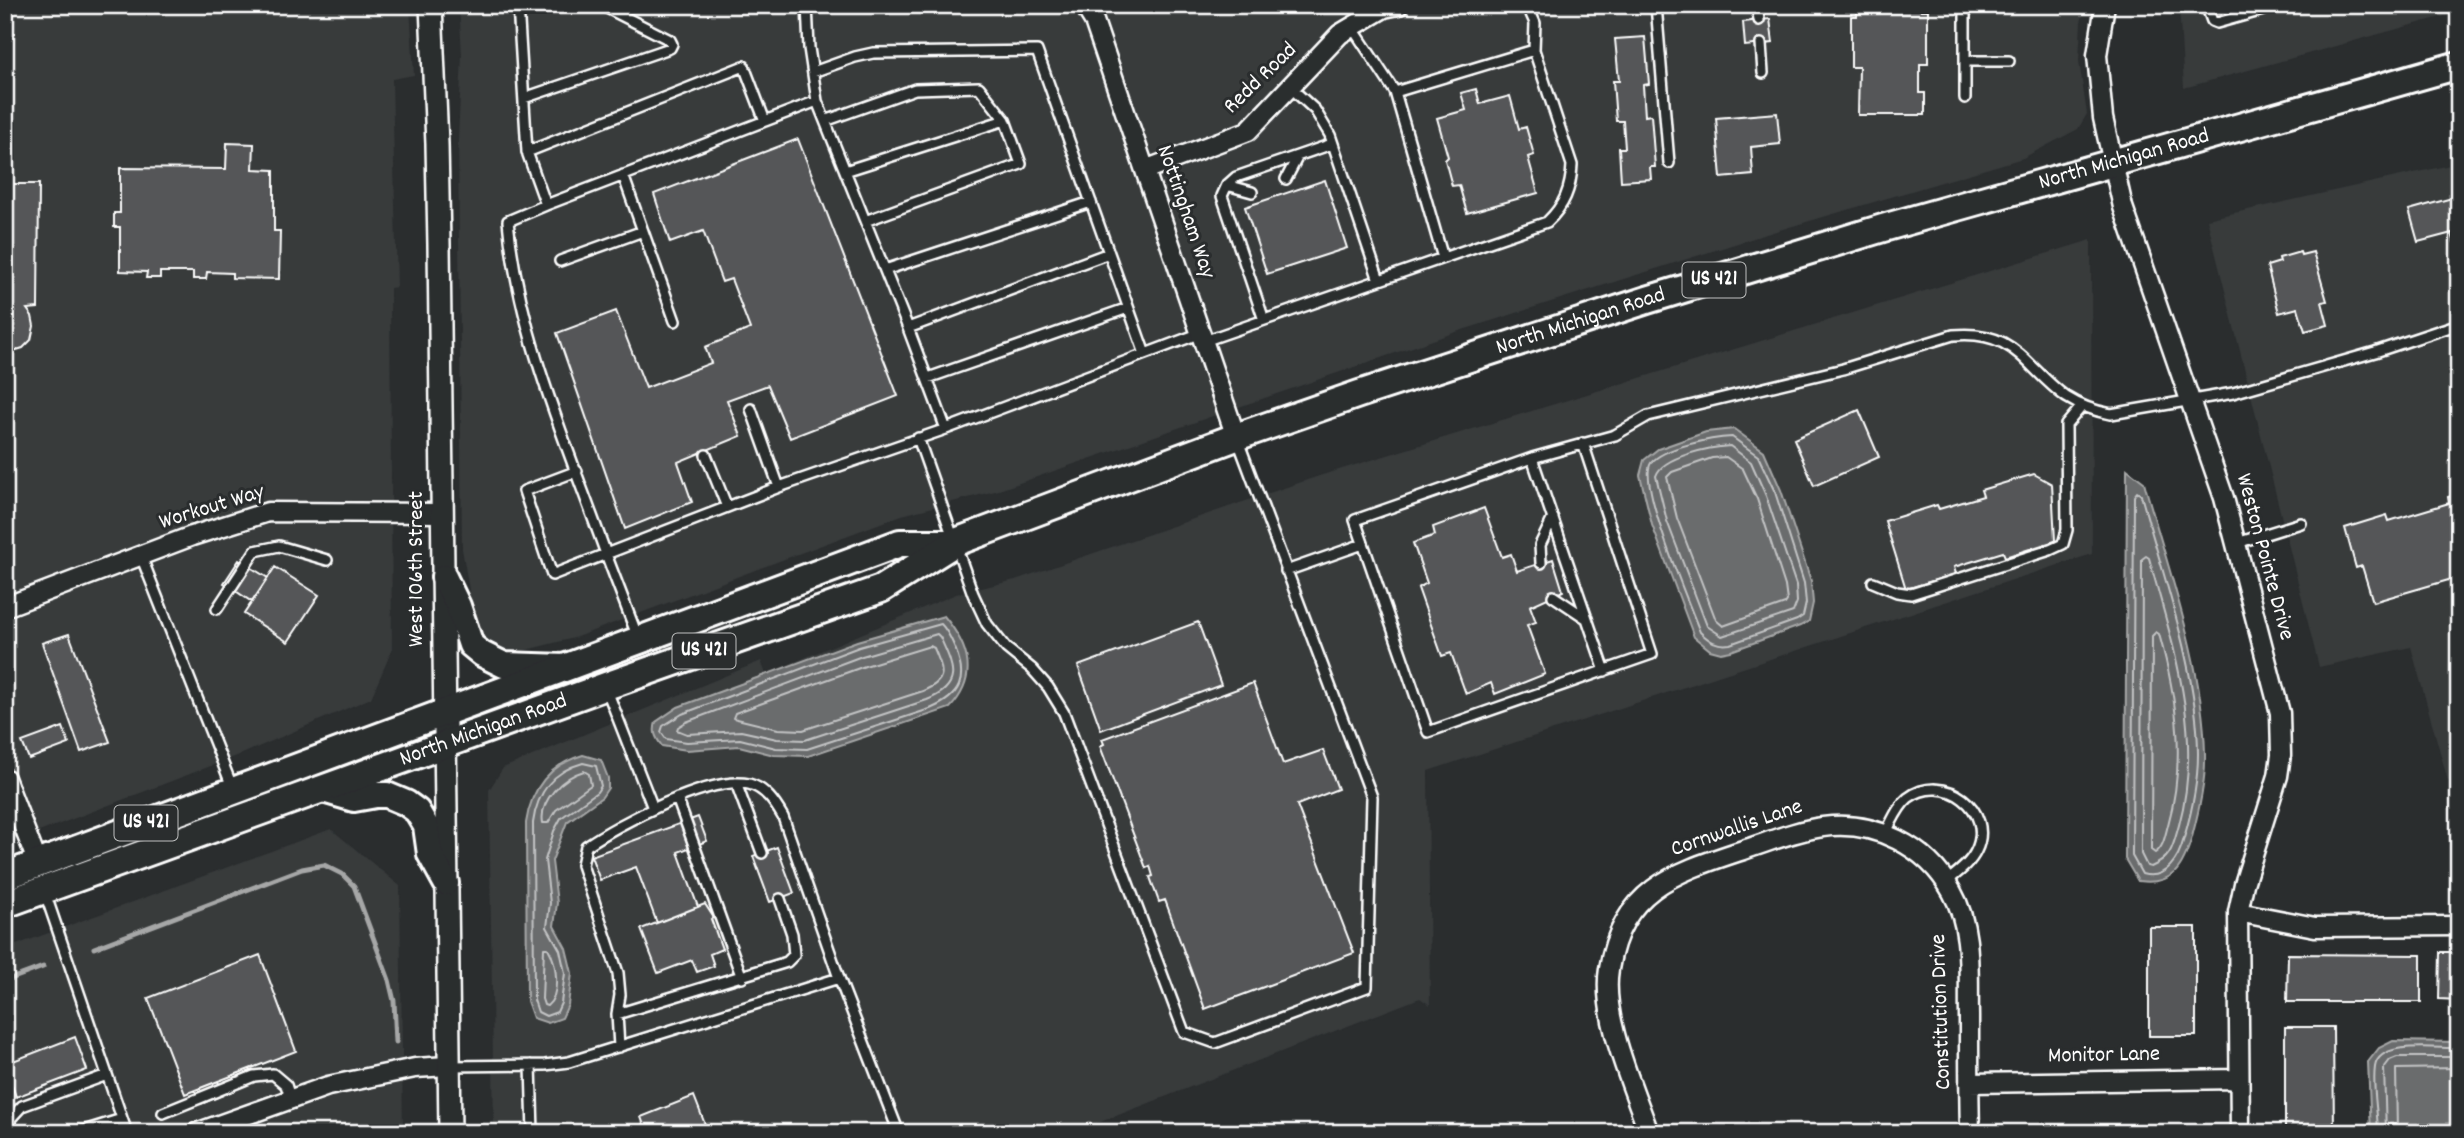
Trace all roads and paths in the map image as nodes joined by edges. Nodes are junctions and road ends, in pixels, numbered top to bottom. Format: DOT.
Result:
graph roads {
  1 [pos="430,5"];
  2 [pos="518,5"];
  3 [pos="601,5"];
  4 [pos="807,5"];
  5 [pos="1084,5"];
  6 [pos="1399,5"];
  7 [pos="1527,5"];
  8 [pos="1657,5"];
  9 [pos="1757,5"];
  10 [pos="1965,5"];
  11 [pos="2105,5"];
  12 [pos="2206,5"];
  13 [pos="2281,5"];
  14 [pos="1759,20"];
  15 [pos="1352,27"];
  16 [pos="1761,44"];
  17 [pos="1534,50"];
  18 [pos="1965,61"];
  19 [pos="2009,61"];
  20 [pos="2459,65"];
  21 [pos="813,72"];
  22 [pos="1763,73"];
  23 [pos="1290,87"];
  24 [pos="1395,92"];
  25 [pos="524,98"];
  26 [pos="1965,98"];
  27 [pos="817,101"];
  28 [pos="1005,120"];
  29 [pos="765,121"];
  30 [pos="825,121"];
  31 [pos="1332,144"];
  32 [pos="527,152"];
  33 [pos="1298,156"];
  34 [pos="1669,163"];
  35 [pos="2113,163"];
  36 [pos="1145,170"];
  37 [pos="845,171"];
  38 [pos="623,175"];
  39 [pos="1286,179"];
  40 [pos="1227,185"];
  41 [pos="1252,192"];
  42 [pos="1091,202"];
  43 [pos="546,205"];
  44 [pos="865,221"];
  45 [pos="643,231"];
  46 [pos="1109,253"];
  47 [pos="1443,258"];
  48 [pos="560,261"];
  49 [pos="885,270"];
  50 [pos="1379,280"];
  51 [pos="1128,308"];
  52 [pos="1264,320"];
  53 [pos="675,321"];
  54 [pos="2459,324"];
  55 [pos="908,328"];
  56 [pos="1202,337"];
  57 [pos="1145,354"];
  58 [pos="928,378"];
  59 [pos="2190,399"];
  60 [pos="2082,406"];
  61 [pos="751,410"];
  62 [pos="947,429"];
  63 [pos="1236,437"];
  64 [pos="918,439"];
  65 [pos="1583,443"];
  66 [pos="706,455"];
  67 [pos="1532,458"];
  68 [pos="577,471"];
  69 [pos="779,487"];
  70 [pos="727,508"];
  71 [pos="443,513"];
  72 [pos="1553,518"];
  73 [pos="2301,523"];
  74 [pos="956,542"];
  75 [pos="2237,543"];
  76 [pos="1363,544"];
  77 [pos="606,554"];
  78 [pos="141,556"];
  79 [pos="327,560"];
  80 [pos="1541,563"];
  81 [pos="1286,571"];
  82 [pos="444,577"];
  83 [pos="1874,582"];
  84 [pos="1553,596"];
  85 [pos="5,607"];
  86 [pos="216,609"];
  87 [pos="1587,619"];
  88 [pos="639,641"];
  89 [pos="569,667"];
  90 [pos="1605,671"];
  91 [pos="606,686"];
  92 [pos="444,712"];
  93 [pos="444,744"];
  94 [pos="5,778"];
  95 [pos="736,783"];
  96 [pos="320,789"];
  97 [pos="233,791"];
  98 [pos="677,798"];
  99 [pos="653,808"];
  100 [pos="1885,834"];
  101 [pos="762,853"];
  102 [pos="38,864"];
  103 [pos="5,876"];
  104 [pos="446,883"];
  105 [pos="1949,887"];
  106 [pos="44,890"];
  107 [pos="780,899"];
  108 [pos="5,904"];
  109 [pos="2238,912"];
  110 [pos="2459,926"];
  111 [pos="742,978"];
  112 [pos="839,978"];
  113 [pos="617,1014"];
  114 [pos="619,1047"];
  115 [pos="531,1065"];
  116 [pos="448,1066"];
  117 [pos="107,1075"];
  118 [pos="2239,1079"];
  119 [pos="1969,1083"];
  120 [pos="291,1100"];
  121 [pos="163,1113"];
  122 [pos="122,1119"];
  123 [pos="11,1133"];
  124 [pos="77,1133"];
  125 [pos="127,1133"];
  126 [pos="196,1133"];
  127 [pos="450,1133"];
  128 [pos="533,1133"];
  129 [pos="899,1133"];
  130 [pos="1649,1133"];
  131 [pos="1970,1133"];
  132 [pos="2240,1133"];
  1 -- 71 [label="street, West 106th Street"];
  2 -- 25 [label="lane"];
  3 -- 25 [label="lane"];
  4 -- 21 [label="lane"];
  5 -- 36 [label="street, Nottingham Way"];
  6 -- 15 [label="street, Redd Road"];
  7 -- 17 [label="lane"];
  8 -- 34 [label="lane"];
  9 -- 14 [label="lane"];
  10 -- 18 [label="lane"];
  11 -- 35 [label="street, Weston Pointe Drive"];
  12 -- 13 [label="lane"];
  15 -- 23 [label="street, Redd Road"];
  15 -- 24 [label="lane"];
  16 -- 22 [label="lane"];
  17 -- 24 [label="lane"];
  17 -- 47 [label="lane"];
  18 -- 19 [label="lane"];
  18 -- 26 [label="lane"];
  20 -- 35 [label="main road, North Michigan Road / US 421"];
  21 -- 27 [label="lane"];
  21 -- 42 [label="lane"];
  23 -- 31 [label="lane"];
  23 -- 36 [label="street, Redd Road"];
  24 -- 47 [label="lane"];
  25 -- 32 [label="lane"];
  27 -- 29 [label="lane"];
  27 -- 30 [label="lane"];
  28 -- 30 [label="lane"];
  28 -- 37 [label="lane"];
  28 -- 44 [label="lane"];
  29 -- 32 [label="lane"];
  29 -- 38 [label="lane"];
  30 -- 37 [label="lane"];
  31 -- 33 [label="lane"];
  31 -- 50 [label="lane"];
  32 -- 43 [label="lane"];
  33 -- 39 [label="lane"];
  33 -- 40 [label="lane"];
  35 -- 59 [label="street, Weston Pointe Drive"];
  35 -- 63 [label="main road, North Michigan Road / US 421"];
  36 -- 56 [label="street, Nottingham Way"];
  37 -- 44 [label="lane"];
  38 -- 43 [label="lane"];
  38 -- 45 [label="lane"];
  40 -- 41 [label="lane"];
  40 -- 52 [label="lane"];
  42 -- 46 [label="lane"];
  42 -- 49 [label="lane"];
  43 -- 68 [label="lane"];
  44 -- 49 [label="lane"];
  45 -- 48 [label="lane"];
  45 -- 53 [label="lane"];
  46 -- 51 [label="lane"];
  46 -- 55 [label="lane"];
  47 -- 50 [label="lane"];
  49 -- 55 [label="lane"];
  50 -- 52 [label="lane"];
  51 -- 57 [label="lane"];
  51 -- 58 [label="lane"];
  52 -- 56 [label="lane"];
  54 -- 59 [label="lane"];
  55 -- 58 [label="lane"];
  56 -- 57 [label="lane"];
  56 -- 63 [label="street, Nottingham Way"];
  57 -- 62 [label="lane"];
  58 -- 62 [label="lane"];
  59 -- 60 [label="lane"];
  59 -- 75 [label="street, Weston Pointe Drive"];
  60 -- 65 [label="lane"];
  60 -- 83 [label="lane"];
  61 -- 69 [label="lane"];
  62 -- 64 [label="lane"];
  63 -- 74 [label="main road, North Michigan Road / US 421"];
  63 -- 81 [label="lane"];
  64 -- 69 [label="lane"];
  64 -- 74 [label="lane"];
  65 -- 67 [label="lane"];
  65 -- 90 [label="lane"];
  66 -- 70 [label="lane"];
  67 -- 72 [label="lane"];
  67 -- 76 [label="lane"];
  68 -- 77 [label="lane"];
  68 -- 77 [label="lane"];
  69 -- 70 [label="lane"];
  70 -- 77 [label="lane"];
  71 -- 78 [label="street, Workout Way"];
  71 -- 82 [label="street, West 106th Street"];
  72 -- 80 [label="lane"];
  72 -- 87 [label="lane"];
  73 -- 75 [label="lane"];
  74 -- 81 [label="lane"];
  74 -- 88 [label="main road, North Michigan Road / US 421"];
  74 -- 91 [label="main road, North Michigan Road / US 421"];
  75 -- 109 [label="street, Weston Pointe Drive"];
  76 -- 81 [label="lane"];
  76 -- 90 [label="lane"];
  77 -- 88 [label="lane"];
  78 -- 85 [label="street, Workout Way"];
  78 -- 97 [label="lane"];
  79 -- 86 [label="lane"];
  82 -- 89 [label="main road"];
  82 -- 92 [label="street, West 106th Street"];
  84 -- 87 [label="lane"];
  87 -- 90 [label="lane"];
  88 -- 89 [label="main road, North Michigan Road / US 421"];
  89 -- 92 [label="main road, North Michigan Road / US 421"];
  91 -- 93 [label="main road, North Michigan Road / US 421"];
  91 -- 99 [label="lane"];
  92 -- 93 [label="street, West 106th Street"];
  92 -- 97 [label="main road, North Michigan Road / US 421"];
  93 -- 96 [label="main road, North Michigan Road / US 421"];
  93 -- 104 [label="street, West 106th Street"];
  94 -- 102 [label="street"];
  95 -- 98 [label="lane"];
  95 -- 101 [label="lane"];
  95 -- 112 [label="lane"];
  96 -- 104 [label="main road"];
  96 -- 106 [label="main road, North Michigan Road / US 421"];
  97 -- 102 [label="main road, North Michigan Road / US 421"];
  98 -- 99 [label="lane"];
  98 -- 111 [label="lane"];
  99 -- 113 [label="lane"];
  100 -- 105 [label="street, Cornwallis Lane"];
  100 -- 105 [label="lane"];
  100 -- 130 [label="street, Cornwallis Lane"];
  102 -- 103 [label="main road, North Michigan Road / US 421"];
  104 -- 116 [label="street, West 106th Street"];
  105 -- 119 [label="street, Constitution Drive"];
  106 -- 108 [label="main road, North Michigan Road / US 421"];
  106 -- 117 [label="lane"];
  107 -- 111 [label="lane"];
  109 -- 110 [label="street"];
  109 -- 118 [label="street, Weston Pointe Drive"];
  111 -- 113 [label="lane"];
  112 -- 114 [label="lane"];
  112 -- 129 [label="lane"];
  113 -- 114 [label="lane"];
  114 -- 115 [label="lane"];
  115 -- 116 [label="lane"];
  115 -- 128 [label="lane"];
  116 -- 120 [label="street"];
  116 -- 127 [label="street, West 106th Street"];
  117 -- 122 [label="lane"];
  117 -- 123 [label="lane"];
  118 -- 119 [label="street, Monitor Lane"];
  118 -- 132 [label="street, Weston Pointe Drive"];
  119 -- 131 [label="street, Constitution Drive"];
  120 -- 121 [label="lane"];
  120 -- 126 [label="street"];
  122 -- 124 [label="lane"];
  122 -- 125 [label="lane"];
}
